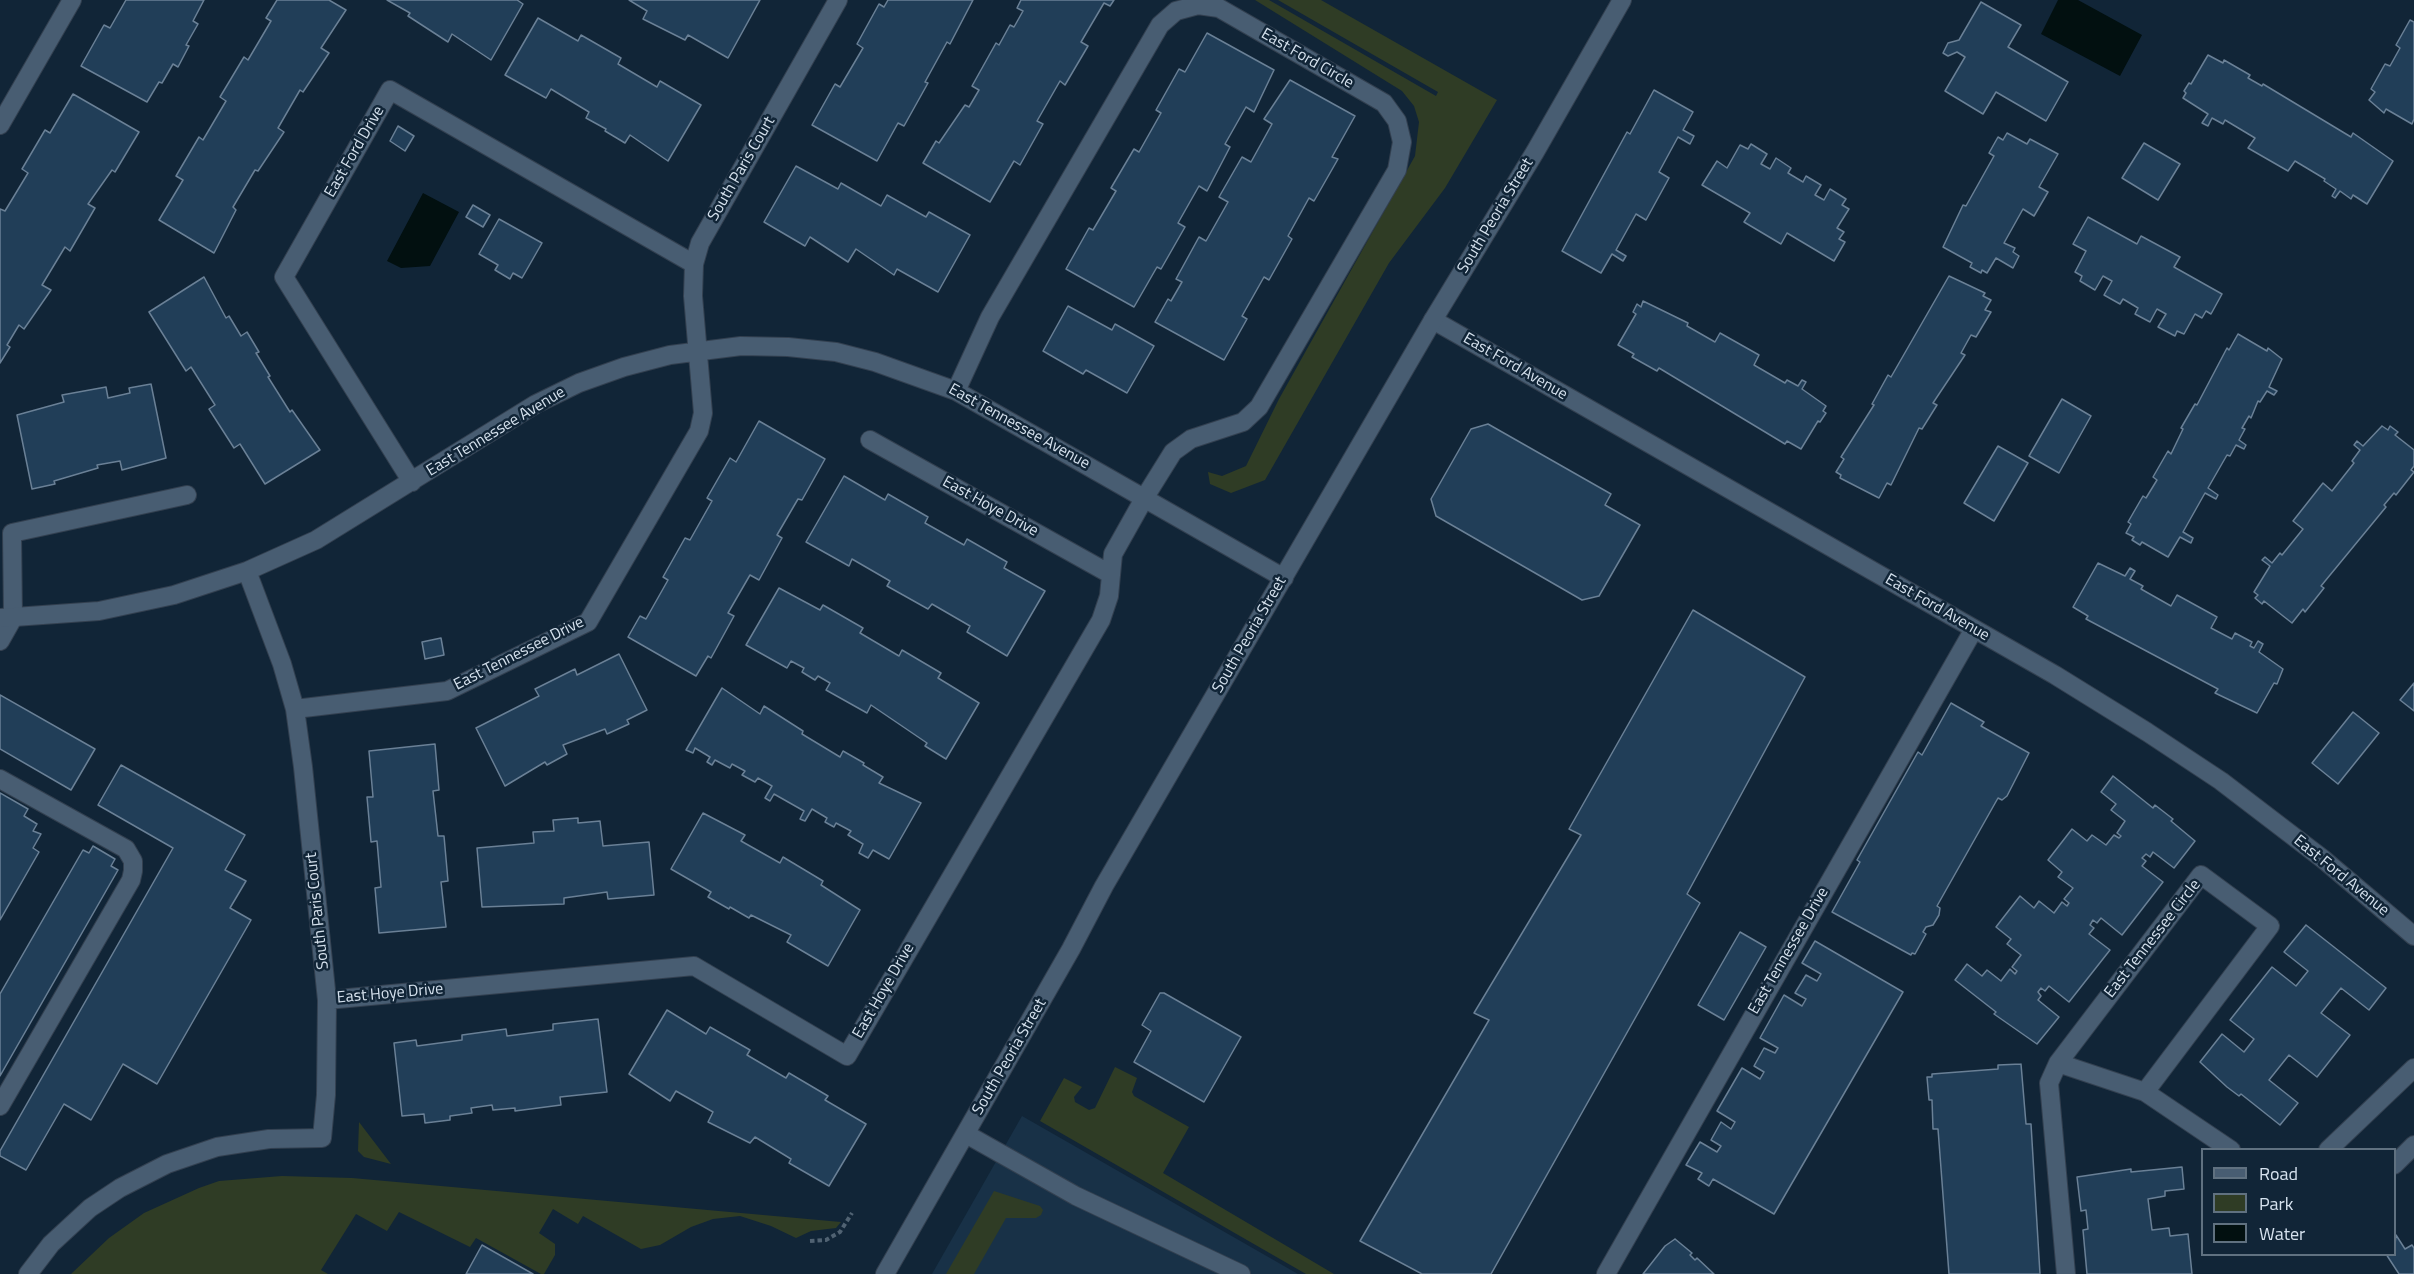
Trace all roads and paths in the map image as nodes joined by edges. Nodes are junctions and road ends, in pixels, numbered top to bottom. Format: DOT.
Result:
graph roads {
  1 [pos="72,0"];
  2 [pos="838,0"];
  3 [pos="1622,0"];
  4 [pos="0,124"];
  5 [pos="694,264"];
  6 [pos="1433,320"];
  7 [pos="697,350"];
  8 [pos="956,391"];
  9 [pos="870,440"];
  10 [pos="412,482"];
  11 [pos="187,495"];
  12 [pos="1145,497"];
  13 [pos="247,571"];
  14 [pos="1110,574"];
  15 [pos="1284,578"];
  16 [pos="7,618"];
  17 [pos="1974,629"];
  18 [pos="0,642"];
  19 [pos="295,709"];
  20 [pos="0,779"];
  21 [pos="2414,936"];
  22 [pos="327,1000"];
  23 [pos="2058,1063"];
  24 [pos="2414,1068"];
  25 [pos="2145,1092"];
  26 [pos="0,1107"];
  27 [pos="966,1134"];
  28 [pos="2414,1145"];
  29 [pos="2229,1148"];
  30 [pos="2329,1148"];
  31 [pos="2396,1163"];
  32 [pos="852,1213"];
  33 [pos="810,1241"];
  34 [pos="28,1274"];
  35 [pos="885,1274"];
  36 [pos="1241,1274"];
  37 [pos="1606,1274"];
  38 [pos="2066,1274"];
  1 -- 4 [label="street"];
  2 -- 5 [label="street, South Paris Court"];
  3 -- 6 [label="street, South Peoria Street"];
  5 -- 7 [label="street, South Paris Court"];
  5 -- 10 [label="street, East Ford Drive"];
  6 -- 15 [label="street, South Peoria Street"];
  6 -- 17 [label="street, East Ford Avenue"];
  7 -- 8 [label="street, East Tennessee Avenue"];
  7 -- 10 [label="street, East Tennessee Avenue"];
  7 -- 19 [label="street, East Tennessee Drive"];
  8 -- 12 [label="street, East Tennessee Avenue"];
  8 -- 12 [label="street, East Ford Circle"];
  9 -- 14 [label="street, East Hoye Drive"];
  10 -- 13 [label="street, East Tennessee Avenue"];
  11 -- 16 [label="street"];
  12 -- 14 [label="street, East Hoye Drive"];
  12 -- 15 [label="street, East Tennessee Avenue"];
  13 -- 16 [label="street, East Tennessee Avenue"];
  13 -- 19 [label="street, South Paris Court"];
  14 -- 22 [label="street, East Hoye Drive"];
  15 -- 27 [label="street, South Peoria Street"];
  16 -- 18 [label="street"];
  17 -- 21 [label="street, East Ford Avenue"];
  17 -- 37 [label="street, East Tennessee Drive"];
  19 -- 22 [label="street, South Paris Court"];
  20 -- 26 [label="street"];
  22 -- 34 [label="street, South Paris Court"];
  23 -- 25 [label="street"];
  23 -- 25 [label="street, East Tennessee Circle"];
  23 -- 38 [label="street, East Tennessee Circle"];
  24 -- 30 [label="street"];
  25 -- 29 [label="street"];
  27 -- 35 [label="street, South Peoria Street"];
  27 -- 36 [label="street"];
  28 -- 31 [label="street"];
  32 -- 33 [label="path"];
}
